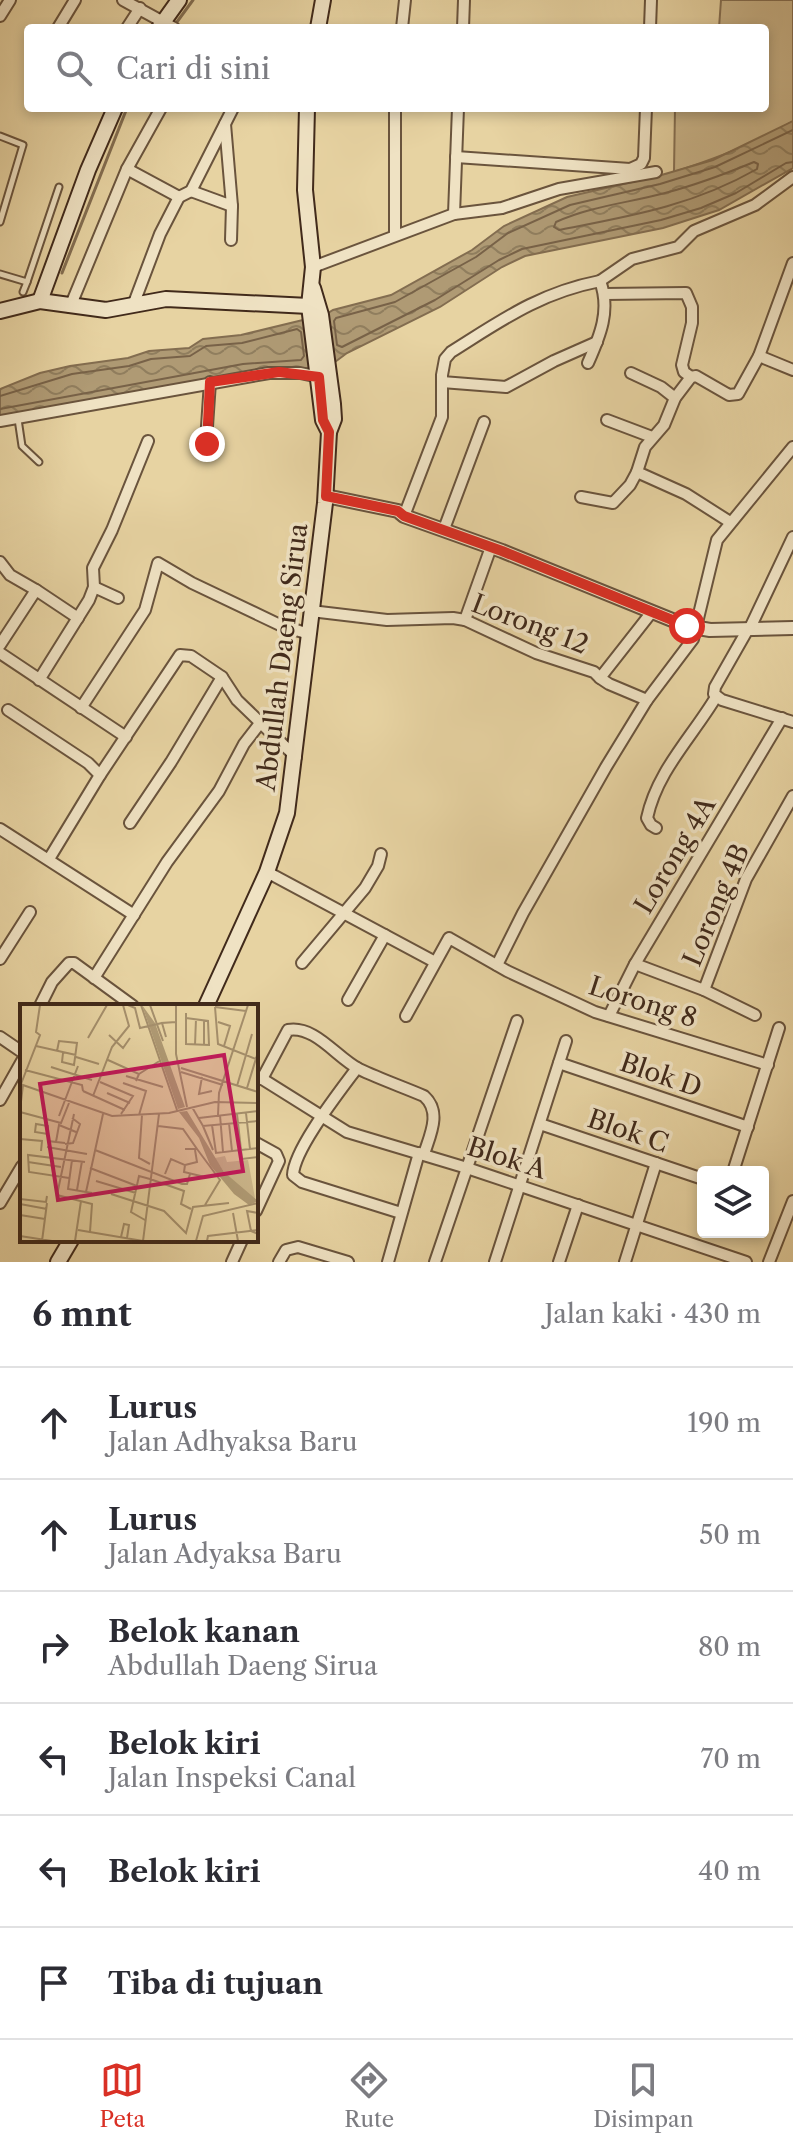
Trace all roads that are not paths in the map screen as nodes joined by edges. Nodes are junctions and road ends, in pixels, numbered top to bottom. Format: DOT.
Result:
graph roads {
  1 [pos="10,0"];
  2 [pos="75,0"];
  3 [pos="123,0"];
  4 [pos="179,0"];
  5 [pos="323,0"];
  6 [pos="405,0"];
  7 [pos="464,0"];
  8 [pos="651,0"];
  9 [pos="140,8"];
  10 [pos="0,16"];
  11 [pos="60,24"];
  12 [pos="130,24"];
  13 [pos="162,24"];
  14 [pos="166,24"];
  15 [pos="319,24"];
  16 [pos="402,24"];
  17 [pos="463,24"];
  18 [pos="650,24"];
  19 [pos="113,112"];
  20 [pos="159,112"];
  21 [pos="231,112"];
  22 [pos="307,112"];
  23 [pos="394,112"];
  24 [pos="458,112"];
  25 [pos="646,112"];
  26 [pos="225,122"];
  27 [pos="0,136"];
  28 [pos="207,156"];
  29 [pos="456,157"];
  30 [pos="227,163"];
  31 [pos="127,169"];
  32 [pos="656,172"];
  33 [pos="793,177"];
  34 [pos="59,187"];
  35 [pos="191,191"];
  36 [pos="179,197"];
  37 [pos="232,206"];
  38 [pos="454,212"];
  39 [pos="0,222"];
  40 [pos="395,234"];
  41 [pos="231,240"];
  42 [pos="793,263"];
  43 [pos="313,267"];
  44 [pos="0,274"];
  45 [pos="600,281"];
  46 [pos="27,282"];
  47 [pos="312,285"];
  48 [pos="23,292"];
  49 [pos="605,294"];
  50 [pos="134,303"];
  51 [pos="53,304"];
  52 [pos="309,306"];
  53 [pos="0,311"];
  54 [pos="598,341"];
  55 [pos="759,356"];
  56 [pos="588,363"];
  57 [pos="793,370"];
  58 [pos="631,373"];
  59 [pos="319,377"];
  60 [pos="691,377"];
  61 [pos="210,382"];
  62 [pos="442,382"];
  63 [pos="675,398"];
  64 [pos="18,418"];
  65 [pos="607,420"];
  66 [pos="0,421"];
  67 [pos="484,422"];
  68 [pos="329,432"];
  69 [pos="652,437"];
  70 [pos="148,441"];
  71 [pos="793,447"];
  72 [pos="211,450"];
  73 [pos="39,462"];
  74 [pos="637,472"];
  75 [pos="581,497"];
  76 [pos="325,500"];
  77 [pos="404,516"];
  78 [pos="730,522"];
  79 [pos="444,529"];
  80 [pos="793,537"];
  81 [pos="491,547"];
  82 [pos="0,562"];
  83 [pos="94,587"];
  84 [pos="36,590"];
  85 [pos="118,598"];
  86 [pos="311,611"];
  87 [pos="651,613"];
  88 [pos="78,618"];
  89 [pos="465,620"];
  90 [pos="695,628"];
  91 [pos="749,628"];
  92 [pos="793,628"];
  93 [pos="309,634"];
  94 [pos="0,645"];
  95 [pos="0,653"];
  96 [pos="222,677"];
  97 [pos="600,678"];
  98 [pos="39,680"];
  99 [pos="716,697"];
  100 [pos="647,700"];
  101 [pos="81,708"];
  102 [pos="8,710"];
  103 [pos="788,720"];
  104 [pos="261,722"];
  105 [pos="126,737"];
  106 [pos="296,757"];
  107 [pos="100,775"];
  108 [pos="793,796"];
  109 [pos="130,823"];
  110 [pos="656,828"];
  111 [pos="0,829"];
  112 [pos="381,854"];
  113 [pos="49,859"];
  114 [pos="267,872"];
  115 [pos="345,911"];
  116 [pos="30,912"];
  117 [pos="134,915"];
  118 [pos="385,935"];
  119 [pos="0,959"];
  120 [pos="435,962"];
  121 [pos="302,963"];
  122 [pos="635,964"];
  123 [pos="501,968"];
  124 [pos="94,978"];
  125 [pos="704,990"];
  126 [pos="348,1000"];
  127 [pos="41,1004"];
  128 [pos="130,1004"];
  129 [pos="207,1004"];
  130 [pos="755,1015"];
  131 [pos="406,1016"];
  132 [pos="609,1016"];
  133 [pos="517,1021"];
  134 [pos="779,1028"];
  135 [pos="0,1038"];
  136 [pos="566,1041"];
  137 [pos="20,1051"];
  138 [pos="559,1063"];
  139 [pos="20,1065"];
  140 [pos="768,1065"];
  141 [pos="357,1068"];
  142 [pos="259,1077"];
  143 [pos="0,1100"];
  144 [pos="322,1117"];
  145 [pos="540,1124"];
  146 [pos="748,1127"];
  147 [pos="258,1144"];
  148 [pos="422,1153"];
  149 [pos="656,1163"];
  150 [pos="735,1166"];
  151 [pos="467,1168"];
  152 [pos="20,1169"];
  153 [pos="697,1177"];
  154 [pos="520,1185"];
  155 [pos="793,1201"];
  156 [pos="0,1203"];
  157 [pos="578,1205"];
  158 [pos="258,1207"];
  159 [pos="401,1213"];
  160 [pos="637,1226"];
  161 [pos="70,1242"];
  162 [pos="241,1242"];
  163 [pos="341,1261"];
  164 [pos="58,1262"];
  165 [pos="232,1262"];
  166 [pos="279,1262"];
  167 [pos="388,1262"];
  168 [pos="435,1262"];
  169 [pos="495,1262"];
  170 [pos="559,1262"];
  171 [pos="625,1262"];
  172 [pos="746,1262"];
  173 [pos="769,1262"];
  1 -- 10 [label="street"];
  2 -- 11 [label="street"];
  3 -- 9 [label="street"];
  4 -- 14 [label="main road"];
  5 -- 15 [label="main road"];
  6 -- 16 [label="street"];
  7 -- 17 [label="street"];
  8 -- 18 [label="street"];
  9 -- 12 [label="street"];
  9 -- 13 [label="street"];
  19 -- 51 [label="main road"];
  20 -- 31 [label="street"];
  21 -- 26 [label="street"];
  22 -- 43 [label="main road, Abdullah Daeng Sirua"];
  23 -- 40 [label="street"];
  24 -- 29 [label="street"];
  25 -- 29 [label="street"];
  26 -- 28 [label="street"];
  26 -- 30 [label="street"];
  27 -- 39 [label="lane"];
  28 -- 30 [label="street"];
  28 -- 35 [label="street"];
  29 -- 38 [label="street"];
  30 -- 37 [label="street"];
  31 -- 36 [label="street"];
  31 -- 51 [label="street"];
  32 -- 38 [label="street"];
  33 -- 45 [label="street"];
  34 -- 46 [label="lane"];
  35 -- 36 [label="street"];
  35 -- 37 [label="street"];
  36 -- 50 [label="street"];
  37 -- 41 [label="street"];
  38 -- 40 [label="street"];
  40 -- 43 [label="street"];
  42 -- 55 [label="street"];
  43 -- 47 [label="main road, Abdullah Daeng Sirua"];
  44 -- 46 [label="lane"];
  45 -- 49 [label="street"];
  45 -- 62 [label="street"];
  46 -- 48 [label="lane"];
  47 -- 52 [label="main road, Abdullah Daeng Sirua"];
  47 -- 68 [label="main road"];
  49 -- 54 [label="street"];
  49 -- 60 [label="street"];
  50 -- 51 [label="main road"];
  50 -- 52 [label="main road"];
  51 -- 53 [label="main road"];
  52 -- 59 [label="main road, Abdullah Daeng Sirua"];
  54 -- 56 [label="street"];
  54 -- 62 [label="street"];
  55 -- 57 [label="street"];
  55 -- 60 [label="street"];
  58 -- 63 [label="street"];
  59 -- 61 [label="street"];
  59 -- 68 [label="main road, Abdullah Daeng Sirua"];
  60 -- 63 [label="street"];
  61 -- 64 [label="street"];
  61 -- 72 [label="street"];
  62 -- 77 [label="street"];
  63 -- 69 [label="street"];
  64 -- 66 [label="street"];
  64 -- 73 [label="lane"];
  65 -- 69 [label="street"];
  67 -- 79 [label="street"];
  68 -- 76 [label="main road, Abdullah Daeng Sirua"];
  69 -- 74 [label="street"];
  70 -- 83 [label="street"];
  71 -- 78 [label="street"];
  74 -- 75 [label="street"];
  74 -- 78 [label="street"];
  76 -- 77 [label="street"];
  76 -- 86 [label="main road, Abdullah Daeng Sirua"];
  77 -- 79 [label="street"];
  78 -- 90 [label="street"];
  79 -- 81 [label="street"];
  80 -- 91 [label="street"];
  81 -- 87 [label="street"];
  81 -- 89 [label="street"];
  82 -- 84 [label="street"];
  83 -- 85 [label="street"];
  83 -- 88 [label="street"];
  84 -- 88 [label="street"];
  84 -- 94 [label="street"];
  86 -- 89 [label="street, Lorong 12"];
  86 -- 93 [label="main road, Abdullah Daeng Sirua"];
  87 -- 90 [label="street"];
  87 -- 97 [label="street, Lorong 12"];
  88 -- 98 [label="street"];
  89 -- 97 [label="street, Lorong 12"];
  90 -- 91 [label="street"];
  90 -- 100 [label="street"];
  91 -- 92 [label="street"];
  91 -- 99 [label="street"];
  93 -- 101 [label="street"];
  93 -- 106 [label="main road, Abdullah Daeng Sirua"];
  95 -- 98 [label="street"];
  96 -- 104 [label="street"];
  96 -- 105 [label="street"];
  96 -- 109 [label="street"];
  97 -- 100 [label="street"];
  98 -- 101 [label="street"];
  99 -- 103 [label="street"];
  99 -- 110 [label="street"];
  100 -- 123 [label="street"];
  101 -- 105 [label="street"];
  102 -- 107 [label="street"];
  103 -- 122 [label="street, Lorong 4A"];
  104 -- 106 [label="street"];
  104 -- 117 [label="street"];
  105 -- 107 [label="street"];
  106 -- 114 [label="main road, Abdullah Daeng Sirua"];
  107 -- 113 [label="street"];
  108 -- 125 [label="street, Lorong 4B"];
  111 -- 113 [label="street"];
  112 -- 115 [label="street"];
  113 -- 117 [label="street"];
  114 -- 115 [label="street"];
  114 -- 129 [label="main road, Abdullah Daeng Sirua"];
  115 -- 118 [label="street"];
  115 -- 121 [label="street"];
  116 -- 119 [label="street"];
  117 -- 124 [label="street"];
  118 -- 120 [label="street"];
  118 -- 126 [label="street"];
  120 -- 123 [label="street, Lorong 8"];
  120 -- 131 [label="street"];
  122 -- 125 [label="street"];
  122 -- 132 [label="street, Lorong 4A"];
  123 -- 132 [label="street, Lorong 8"];
  124 -- 127 [label="street"];
  124 -- 128 [label="street"];
  125 -- 130 [label="street"];
  132 -- 140 [label="street, Lorong 8"];
  133 -- 151 [label="street"];
  134 -- 140 [label="street"];
  135 -- 137 [label="street"];
  136 -- 138 [label="street"];
  138 -- 145 [label="street"];
  138 -- 146 [label="street, Blok D"];
  139 -- 143 [label="street"];
  140 -- 146 [label="street"];
  141 -- 142 [label="street"];
  141 -- 144 [label="street"];
  141 -- 148 [label="street"];
  142 -- 144 [label="street, Blok A"];
  144 -- 148 [label="street, Blok A"];
  144 -- 159 [label="street"];
  145 -- 149 [label="street, Blok C"];
  145 -- 154 [label="street"];
  146 -- 150 [label="street"];
  147 -- 158 [label="street"];
  148 -- 151 [label="street, Blok A"];
  148 -- 159 [label="street"];
  149 -- 153 [label="street, Blok C"];
  149 -- 160 [label="street"];
  151 -- 154 [label="street, Blok A"];
  151 -- 168 [label="street"];
  152 -- 156 [label="street"];
  154 -- 157 [label="street, Blok A"];
  154 -- 169 [label="street"];
  155 -- 173 [label="street"];
  157 -- 160 [label="street, Blok A"];
  157 -- 170 [label="street"];
  159 -- 167 [label="street"];
  160 -- 171 [label="street"];
  160 -- 172 [label="street, Blok A"];
  161 -- 164 [label="main road"];
  162 -- 165 [label="street"];
  163 -- 166 [label="street"];
}
